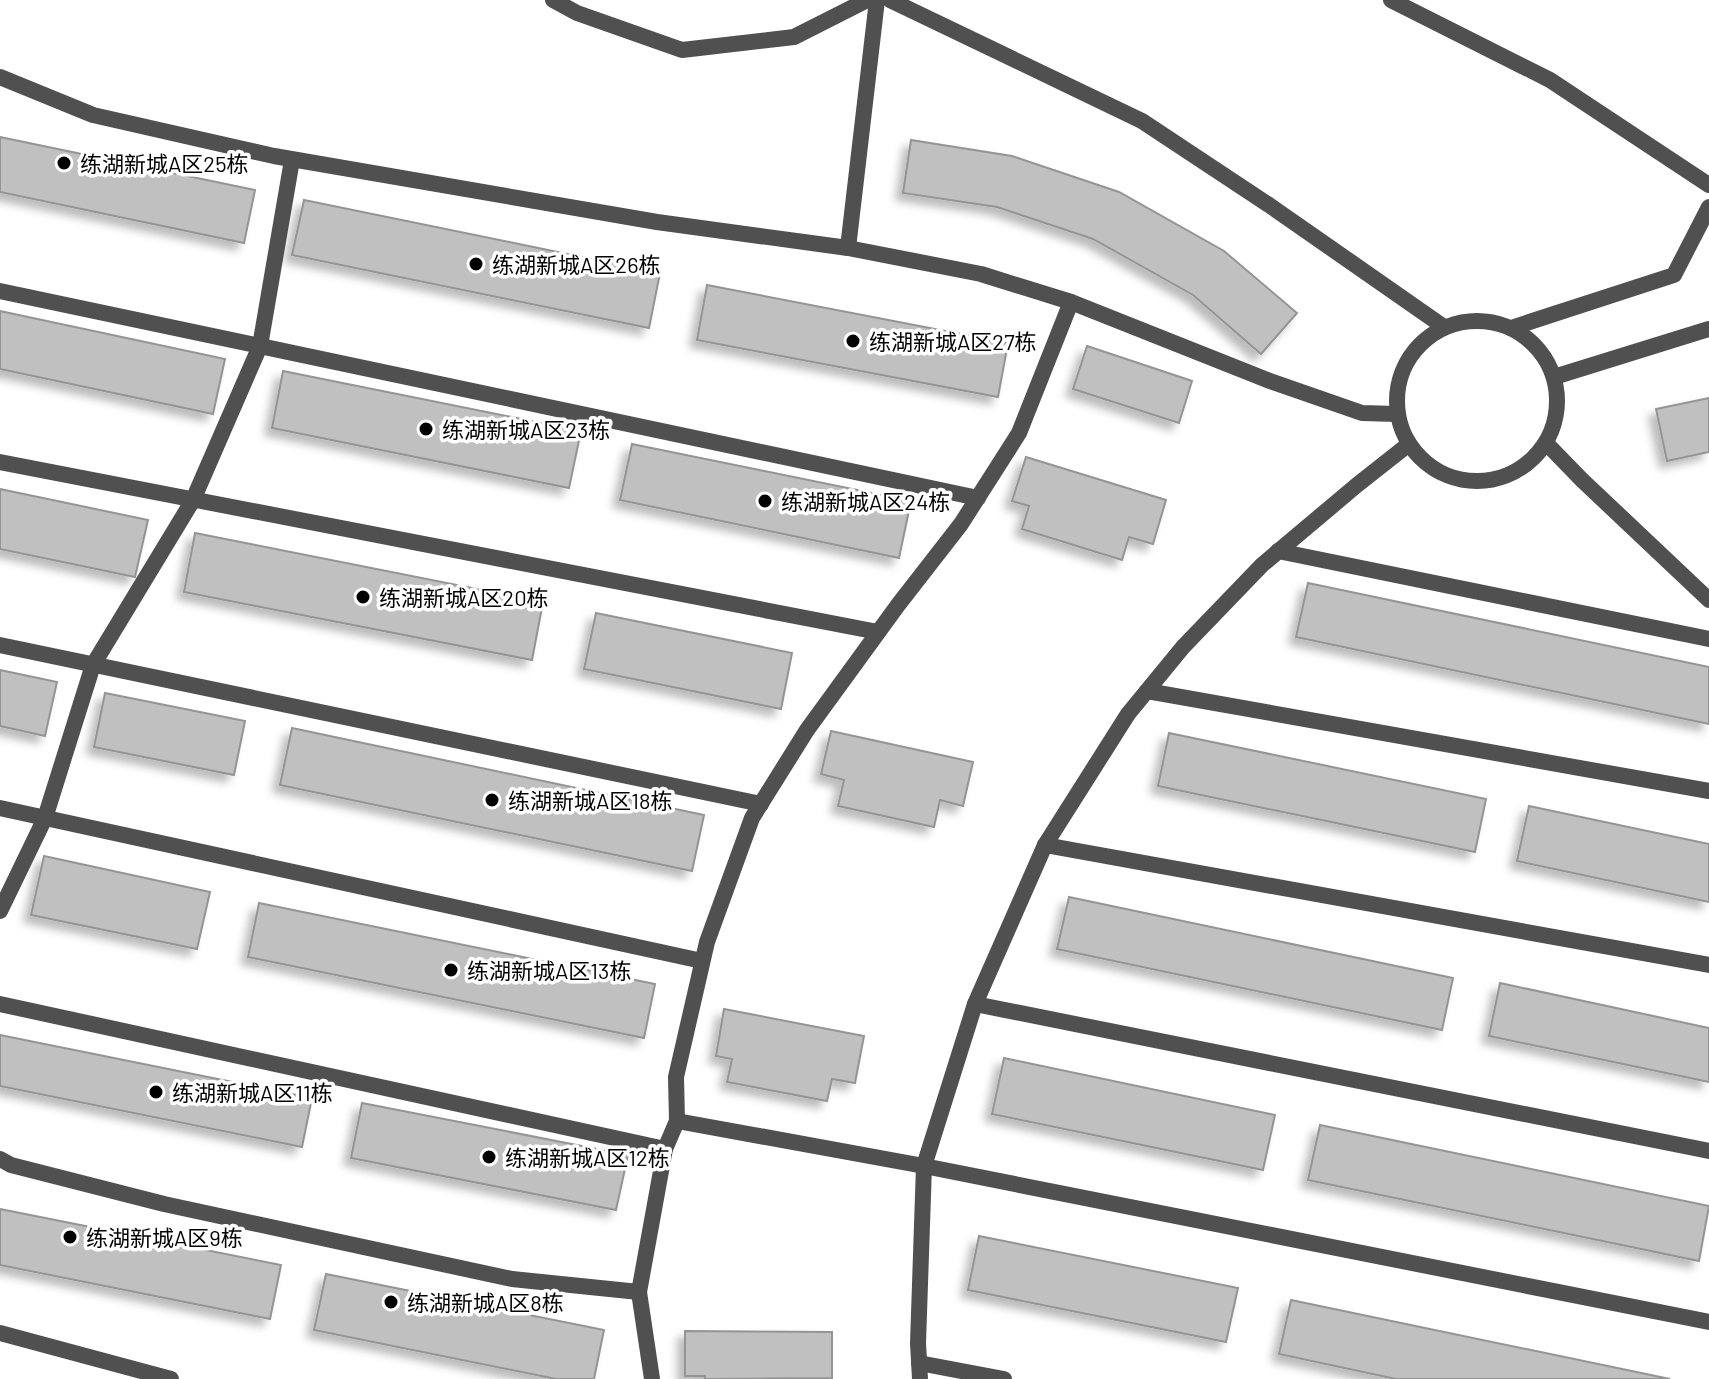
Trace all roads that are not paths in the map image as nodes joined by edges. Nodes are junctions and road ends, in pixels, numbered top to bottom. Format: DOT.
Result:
graph roads {
  1 [pos="553,0"];
  2 [pos="867,0"];
  3 [pos="877,0"];
  4 [pos="890,0"];
  5 [pos="1391,0"];
  6 [pos="0,77"];
  7 [pos="292,160"];
  8 [pos="1709,185"];
  9 [pos="1709,207"];
  10 [pos="848,248"];
  11 [pos="0,291"];
  12 [pos="1071,302"];
  13 [pos="1444,327"];
  14 [pos="1511,328"];
  15 [pos="1709,329"];
  16 [pos="260,346"];
  17 [pos="1554,377"];
  18 [pos="1397,414"];
  19 [pos="1546,443"];
  20 [pos="1409,444"];
  21 [pos="0,462"];
  22 [pos="978,498"];
  23 [pos="193,500"];
  24 [pos="1278,551"];
  25 [pos="1709,600"];
  26 [pos="878,632"];
  27 [pos="1709,639"];
  28 [pos="0,645"];
  29 [pos="93,665"];
  30 [pos="1147,691"];
  31 [pos="1709,791"];
  32 [pos="761,804"];
  33 [pos="0,808"];
  34 [pos="45,818"];
  35 [pos="1045,845"];
  36 [pos="0,911"];
  37 [pos="702,961"];
  38 [pos="1709,965"];
  39 [pos="0,1004"];
  40 [pos="975,1004"];
  41 [pos="677,1121"];
  42 [pos="665,1149"];
  43 [pos="1709,1151"];
  44 [pos="0,1159"];
  45 [pos="924,1166"];
  46 [pos="639,1292"];
  47 [pos="1709,1322"];
  48 [pos="0,1333"];
  49 [pos="920,1371"];
  50 [pos="171,1379"];
  51 [pos="652,1379"];
  52 [pos="1004,1379"];
  1 -- 2 [label="street"];
  3 -- 10 [label="street"];
  4 -- 13 [label="street"];
  5 -- 8 [label="street"];
  6 -- 7 [label="street"];
  7 -- 10 [label="street"];
  7 -- 16 [label="street"];
  9 -- 14 [label="street"];
  10 -- 12 [label="street"];
  11 -- 16 [label="street"];
  12 -- 18 [label="street"];
  12 -- 22 [label="street"];
  13 -- 14 [label="street"];
  13 -- 18 [label="street"];
  14 -- 17 [label="street"];
  15 -- 17 [label="street"];
  16 -- 22 [label="street"];
  16 -- 23 [label="street"];
  17 -- 19 [label="street"];
  18 -- 20 [label="street"];
  19 -- 20 [label="street"];
  19 -- 25 [label="street"];
  20 -- 24 [label="street"];
  21 -- 23 [label="street"];
  22 -- 26 [label="street"];
  23 -- 26 [label="street"];
  23 -- 29 [label="street"];
  24 -- 27 [label="street"];
  24 -- 30 [label="street"];
  26 -- 32 [label="street"];
  28 -- 29 [label="street"];
  29 -- 32 [label="street"];
  29 -- 34 [label="street"];
  30 -- 31 [label="street"];
  30 -- 35 [label="street"];
  32 -- 37 [label="street"];
  33 -- 34 [label="street"];
  34 -- 36 [label="street"];
  34 -- 37 [label="street"];
  35 -- 38 [label="street"];
  35 -- 40 [label="street"];
  37 -- 41 [label="street"];
  39 -- 42 [label="street"];
  40 -- 43 [label="street"];
  40 -- 45 [label="street"];
  41 -- 42 [label="street"];
  41 -- 45 [label="street"];
  42 -- 46 [label="street"];
  44 -- 46 [label="street"];
  45 -- 47 [label="street"];
  45 -- 49 [label="street"];
  46 -- 51 [label="street"];
  48 -- 50 [label="street"];
  49 -- 52 [label="street"];
}
